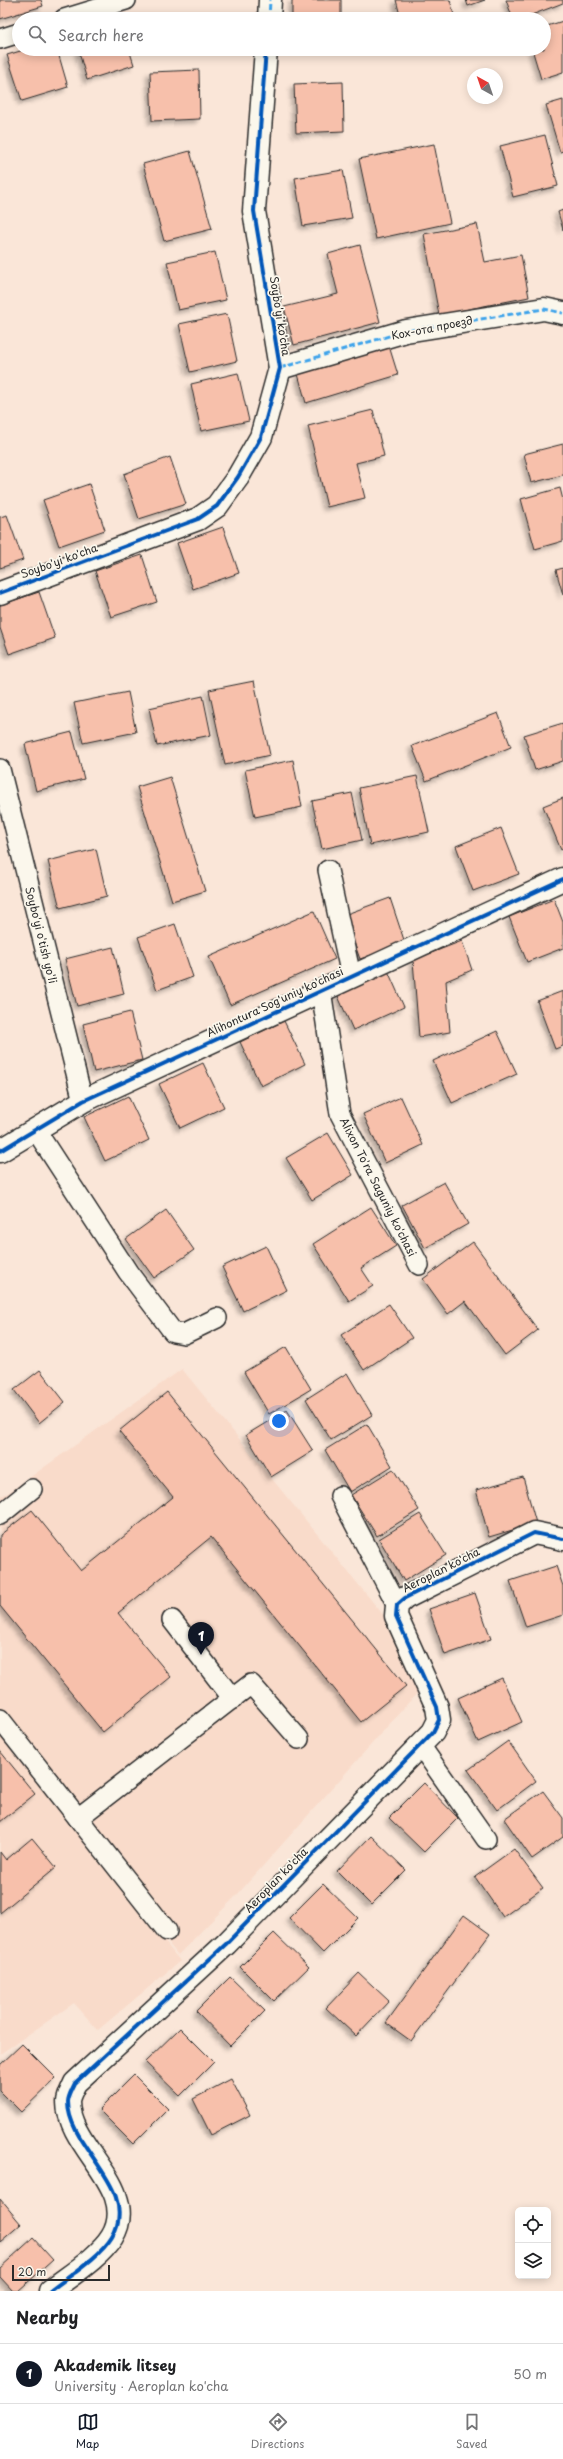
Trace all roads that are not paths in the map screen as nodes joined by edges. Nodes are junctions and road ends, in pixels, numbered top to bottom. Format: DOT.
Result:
graph roads {
  1 [pos="126,0"];
  2 [pos="270,0"];
  3 [pos="87,12"];
  4 [pos="269,12"];
  5 [pos="12,35"];
  6 [pos="0,39"];
  7 [pos="265,56"];
  8 [pos="563,313"];
  9 [pos="280,368"];
  10 [pos="0,592"];
  11 [pos="0,768"];
  12 [pos="328,870"];
  13 [pos="563,879"];
  14 [pos="351,976"];
  15 [pos="321,990"];
  16 [pos="83,1101"];
  17 [pos="34,1129"];
  18 [pos="0,1151"];
  19 [pos="419,1265"];
  20 [pos="217,1318"];
  21 [pos="32,1490"];
  22 [pos="340,1496"];
  23 [pos="0,1515"];
  24 [pos="563,1539"];
  25 [pos="397,1605"];
  26 [pos="172,1620"];
  27 [pos="233,1699"];
  28 [pos="0,1719"];
  29 [pos="299,1739"];
  30 [pos="420,1745"];
  31 [pos="78,1818"];
  32 [pos="486,1839"];
  33 [pos="167,1931"];
  34 [pos="50,2291"];
  1 -- 3 [label="lane"];
  2 -- 4 [label="street"];
  5 -- 6 [label="lane"];
  7 -- 9 [label="street, Soybo'yi ko'cha"];
  8 -- 9 [label="street, Кох-ота проезд"];
  9 -- 10 [label="street, Soybo'yi ko'cha"];
  11 -- 16 [label="lane, Soybo'yi o'tish yo'li"];
  12 -- 14 [label="lane"];
  13 -- 14 [label="street, Alihontura Sog'uniy ko'chasi"];
  14 -- 15 [label="street, Alihontura Sog'uniy ko'chasi"];
  15 -- 16 [label="street, Alihontura Sog'uniy ko'chasi"];
  15 -- 19 [label="lane, Alixon To'ra Saguniy ko'chasi"];
  16 -- 17 [label="street, Alihontura Sog'uniy ko'chasi"];
  17 -- 18 [label="street, Alihontura Sog'uniy ko'chasi"];
  17 -- 20 [label="lane"];
  21 -- 23 [label="lane"];
  22 -- 25 [label="lane"];
  24 -- 25 [label="street, Aeroplan ko'cha"];
  25 -- 30 [label="street, Aeroplan ko'cha"];
  26 -- 27 [label="lane"];
  27 -- 29 [label="lane"];
  27 -- 31 [label="lane"];
  28 -- 31 [label="lane"];
  30 -- 32 [label="lane"];
  30 -- 34 [label="street, Aeroplan ko'cha"];
  31 -- 33 [label="lane"];
}
